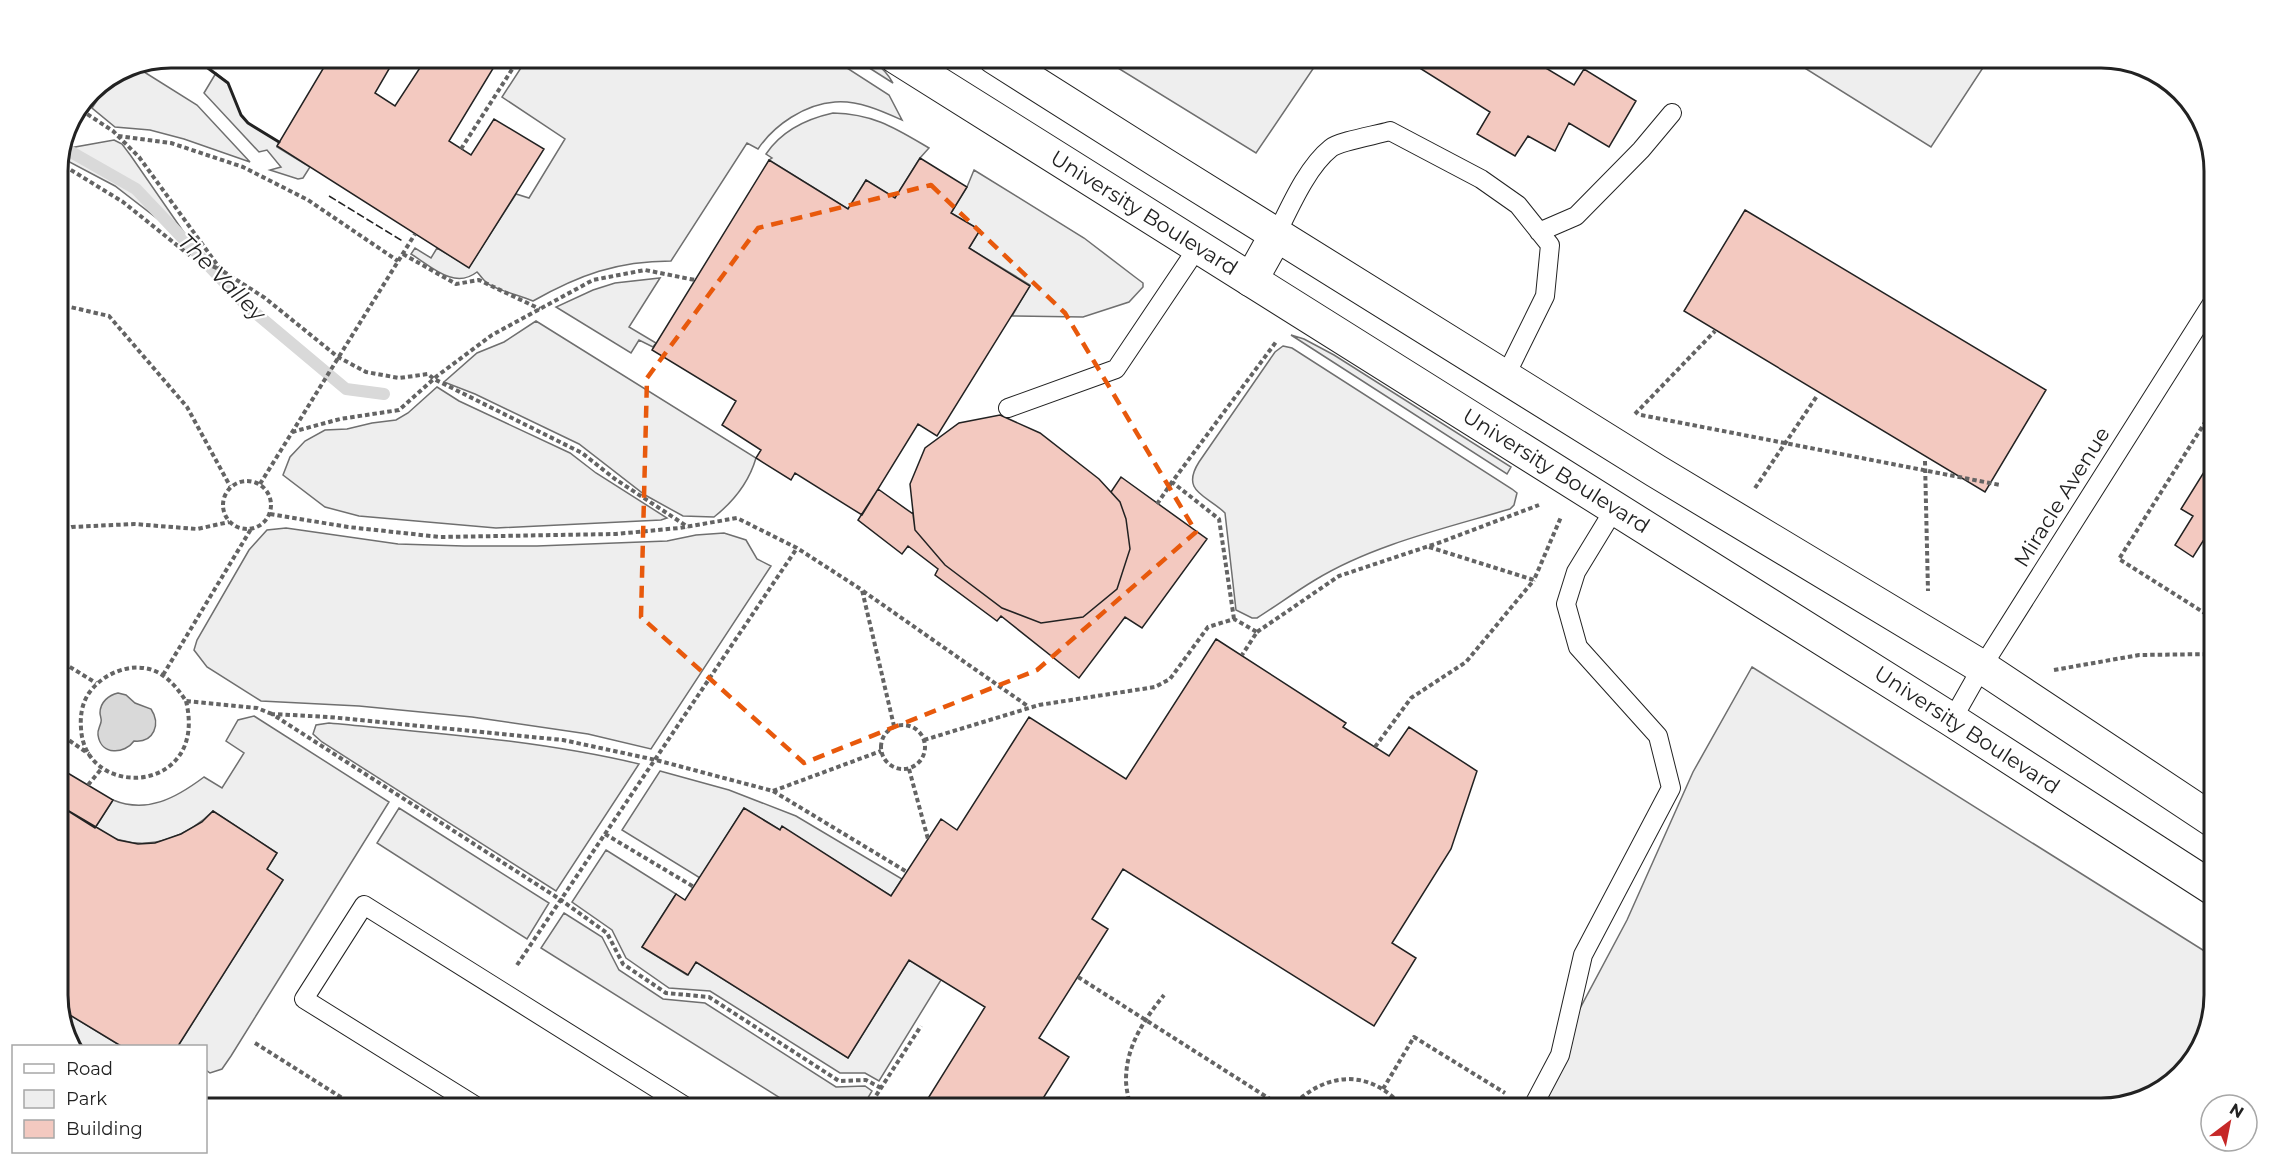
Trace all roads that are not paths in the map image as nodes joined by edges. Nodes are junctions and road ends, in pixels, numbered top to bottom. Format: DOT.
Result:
graph roads {
  1 [pos="913,68"];
  2 [pos="1012,68"];
  3 [pos="1672,113"];
  4 [pos="1539,232"];
  5 [pos="1276,234"];
  6 [pos="1198,247"];
  7 [pos="1251,280"];
  8 [pos="2203,317"];
  9 [pos="1505,377"];
  10 [pos="1008,408"];
  11 [pos="1615,508"];
  12 [pos="1982,668"];
  13 [pos="1952,720"];
  14 [pos="2204,814"];
  15 [pos="2204,882"];
  16 [pos="463,1098"];
  17 [pos="672,1098"];
  18 [pos="1537,1098"];
  1 -- 6 [label="main road, University Boulevard"];
  2 -- 5 [label="main road"];
  3 -- 4 [label="lane"];
  4 -- 5 [label="lane"];
  4 -- 9 [label="lane"];
  5 -- 7 [label="main road"];
  5 -- 9 [label="main road"];
  6 -- 7 [label="main road, University Boulevard"];
  6 -- 10 [label="lane"];
  7 -- 11 [label="main road, University Boulevard"];
  8 -- 12 [label="lane, Miracle Avenue"];
  9 -- 12 [label="main road"];
  11 -- 13 [label="main road, University Boulevard"];
  11 -- 18 [label="lane"];
  12 -- 13 [label="lane, Miracle Avenue"];
  12 -- 14 [label="main road"];
  13 -- 15 [label="main road, University Boulevard"];
  16 -- 17 [label="lane"];
}
